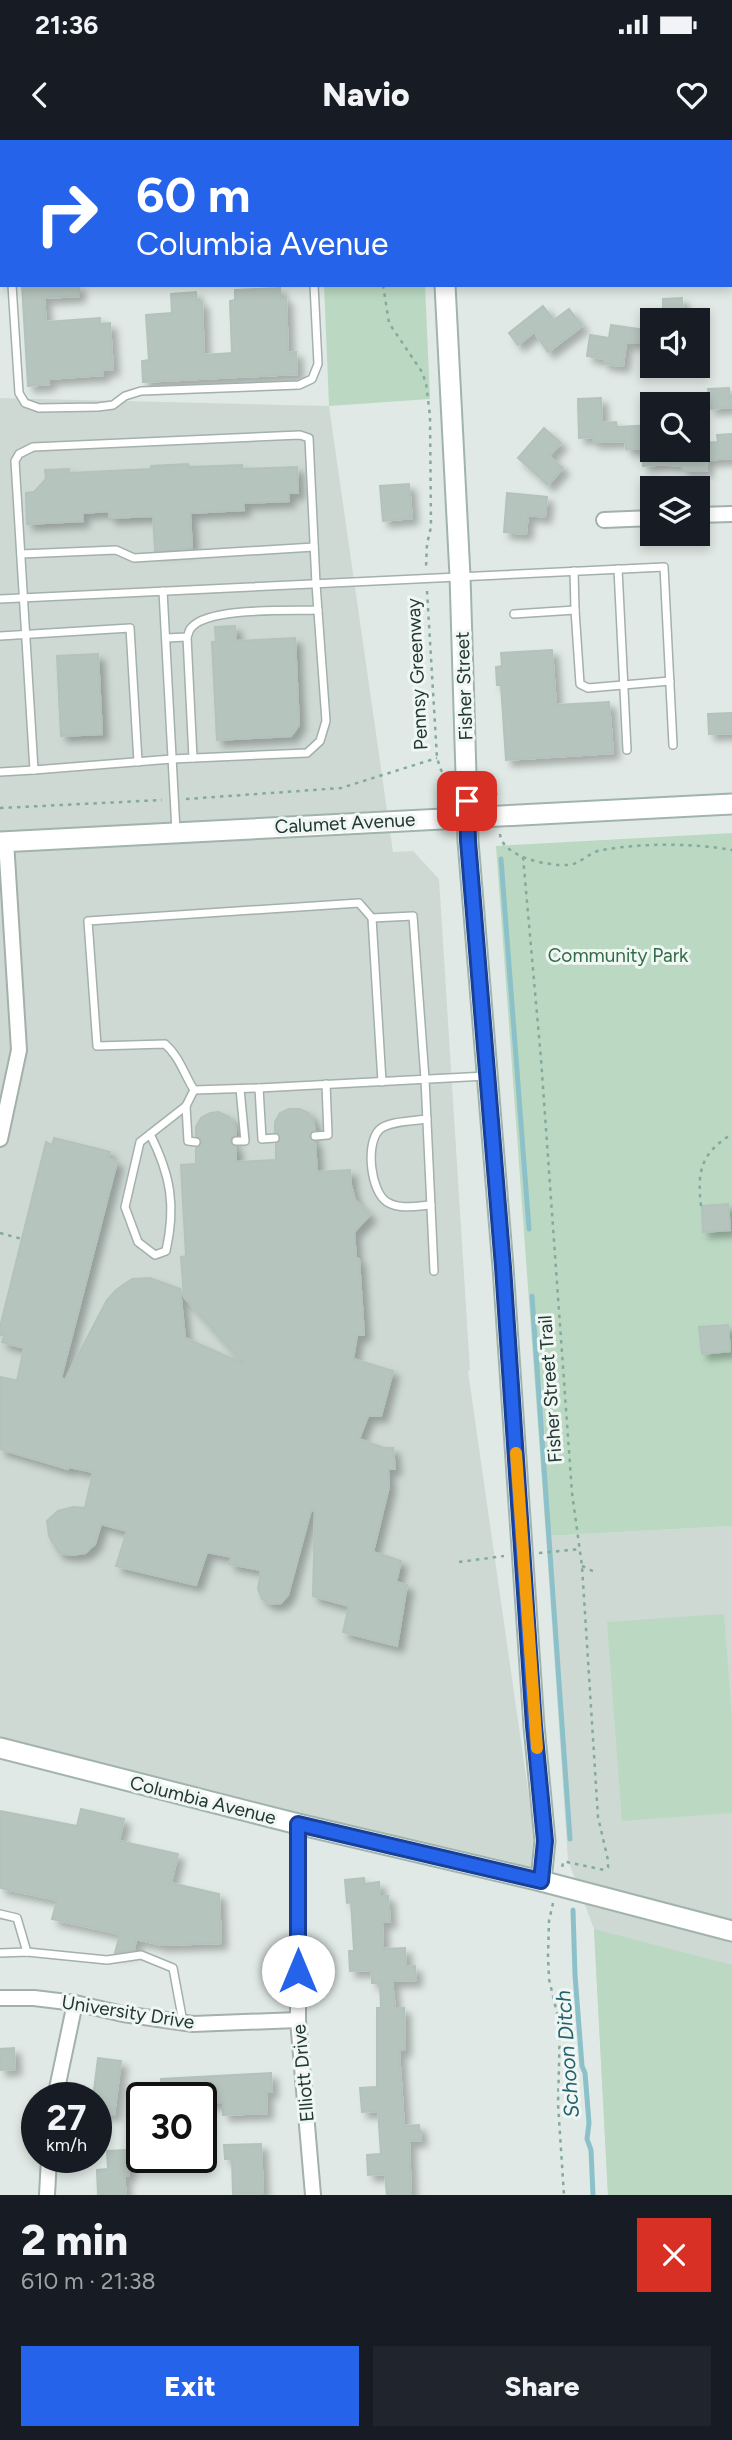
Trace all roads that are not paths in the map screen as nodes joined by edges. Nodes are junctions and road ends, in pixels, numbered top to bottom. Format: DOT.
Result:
graph roads {
  1 [pos="12,287"];
  2 [pos="314,287"];
  3 [pos="445,287"];
  4 [pos="732,514"];
  5 [pos="710,515"];
  6 [pos="640,519"];
  7 [pos="604,520"];
  8 [pos="314,547"];
  9 [pos="21,554"];
  10 [pos="618,569"];
  11 [pos="574,571"];
  12 [pos="460,576"];
  13 [pos="316,583"];
  14 [pos="163,591"];
  15 [pos="24,598"];
  16 [pos="0,599"];
  17 [pos="318,610"];
  18 [pos="575,610"];
  19 [pos="514,614"];
  20 [pos="26,633"];
  21 [pos="0,636"];
  22 [pos="187,637"];
  23 [pos="166,638"];
  24 [pos="670,681"];
  25 [pos="622,683"];
  26 [pos="673,745"];
  27 [pos="626,750"];
  28 [pos="193,758"];
  29 [pos="172,759"];
  30 [pos="138,762"];
  31 [pos="34,770"];
  32 [pos="0,772"];
  33 [pos="732,804"];
  34 [pos="468,816"];
  35 [pos="176,833"];
  36 [pos="3,842"];
  37 [pos="372,918"];
  38 [pos="7,952"];
  39 [pos="486,1076"];
  40 [pos="425,1079"];
  41 [pos="382,1082"];
  42 [pos="326,1084"];
  43 [pos="259,1088"];
  44 [pos="240,1089"];
  45 [pos="194,1090"];
  46 [pos="186,1107"];
  47 [pos="427,1119"];
  48 [pos="150,1134"];
  49 [pos="0,1135"];
  50 [pos="315,1136"];
  51 [pos="275,1138"];
  52 [pos="195,1142"];
  53 [pos="236,1142"];
  54 [pos="431,1205"];
  55 [pos="434,1271"];
  56 [pos="0,1748"];
  57 [pos="298,1824"];
  58 [pos="541,1881"];
  59 [pos="0,1914"];
  60 [pos="732,1931"];
  61 [pos="27,1952"];
  62 [pos="0,1953"];
  63 [pos="0,1998"];
  64 [pos="75,2003"];
  65 [pos="298,2020"];
  66 [pos="184,2022"];
  67 [pos="58,2082"];
  68 [pos="48,2173"];
  69 [pos="47,2195"];
  70 [pos="313,2195"];
  1 -- 2 [label="lane"];
  3 -- 12 [label="street, Fisher Street"];
  4 -- 5 [label="street"];
  6 -- 7 [label="street"];
  8 -- 9 [label="lane"];
  8 -- 9 [label="lane"];
  8 -- 13 [label="lane"];
  9 -- 15 [label="lane"];
  10 -- 11 [label="lane"];
  10 -- 24 [label="lane"];
  10 -- 25 [label="lane"];
  11 -- 12 [label="lane"];
  11 -- 18 [label="lane"];
  12 -- 13 [label="lane"];
  12 -- 34 [label="street, Fisher Street"];
  13 -- 14 [label="lane"];
  13 -- 17 [label="lane"];
  14 -- 15 [label="lane"];
  14 -- 23 [label="lane"];
  15 -- 16 [label="lane"];
  15 -- 20 [label="lane"];
  17 -- 22 [label="lane"];
  17 -- 28 [label="lane"];
  18 -- 19 [label="lane"];
  18 -- 25 [label="lane"];
  20 -- 21 [label="lane"];
  20 -- 30 [label="lane"];
  20 -- 31 [label="lane"];
  22 -- 23 [label="lane"];
  22 -- 28 [label="lane"];
  23 -- 29 [label="lane"];
  24 -- 25 [label="lane"];
  24 -- 26 [label="lane"];
  25 -- 27 [label="lane"];
  28 -- 29 [label="lane"];
  29 -- 30 [label="lane"];
  29 -- 35 [label="lane"];
  30 -- 31 [label="lane"];
  31 -- 32 [label="lane"];
  33 -- 34 [label="street, Calumet Avenue"];
  34 -- 35 [label="street, Calumet Avenue"];
  34 -- 39 [label="street, Fisher Street"];
  35 -- 36 [label="street, Calumet Avenue"];
  36 -- 38 [label="street"];
  37 -- 40 [label="lane"];
  37 -- 41 [label="lane"];
  37 -- 45 [label="lane"];
  38 -- 49 [label="street"];
  39 -- 40 [label="lane"];
  39 -- 58 [label="street, Fisher Street"];
  40 -- 41 [label="lane"];
  40 -- 47 [label="lane"];
  41 -- 42 [label="lane"];
  42 -- 43 [label="lane"];
  42 -- 50 [label="lane"];
  43 -- 44 [label="lane"];
  43 -- 51 [label="lane"];
  44 -- 45 [label="lane"];
  44 -- 53 [label="lane"];
  45 -- 46 [label="lane"];
  46 -- 48 [label="lane"];
  46 -- 52 [label="lane"];
  47 -- 54 [label="lane"];
  47 -- 54 [label="lane"];
  48 -- 48 [label="lane"];
  54 -- 55 [label="lane"];
  56 -- 57 [label="street, Columbia Avenue"];
  57 -- 58 [label="street, Columbia Avenue"];
  57 -- 65 [label="street, Elliott Drive"];
  58 -- 60 [label="street, Columbia Avenue"];
  59 -- 61 [label="lane"];
  61 -- 62 [label="lane"];
  61 -- 66 [label="lane"];
  63 -- 64 [label="street, University Drive"];
  64 -- 66 [label="street, University Drive"];
  64 -- 67 [label="street"];
  65 -- 66 [label="street, University Drive"];
  65 -- 70 [label="street, Elliott Drive"];
  68 -- 69 [label="street"];
}
